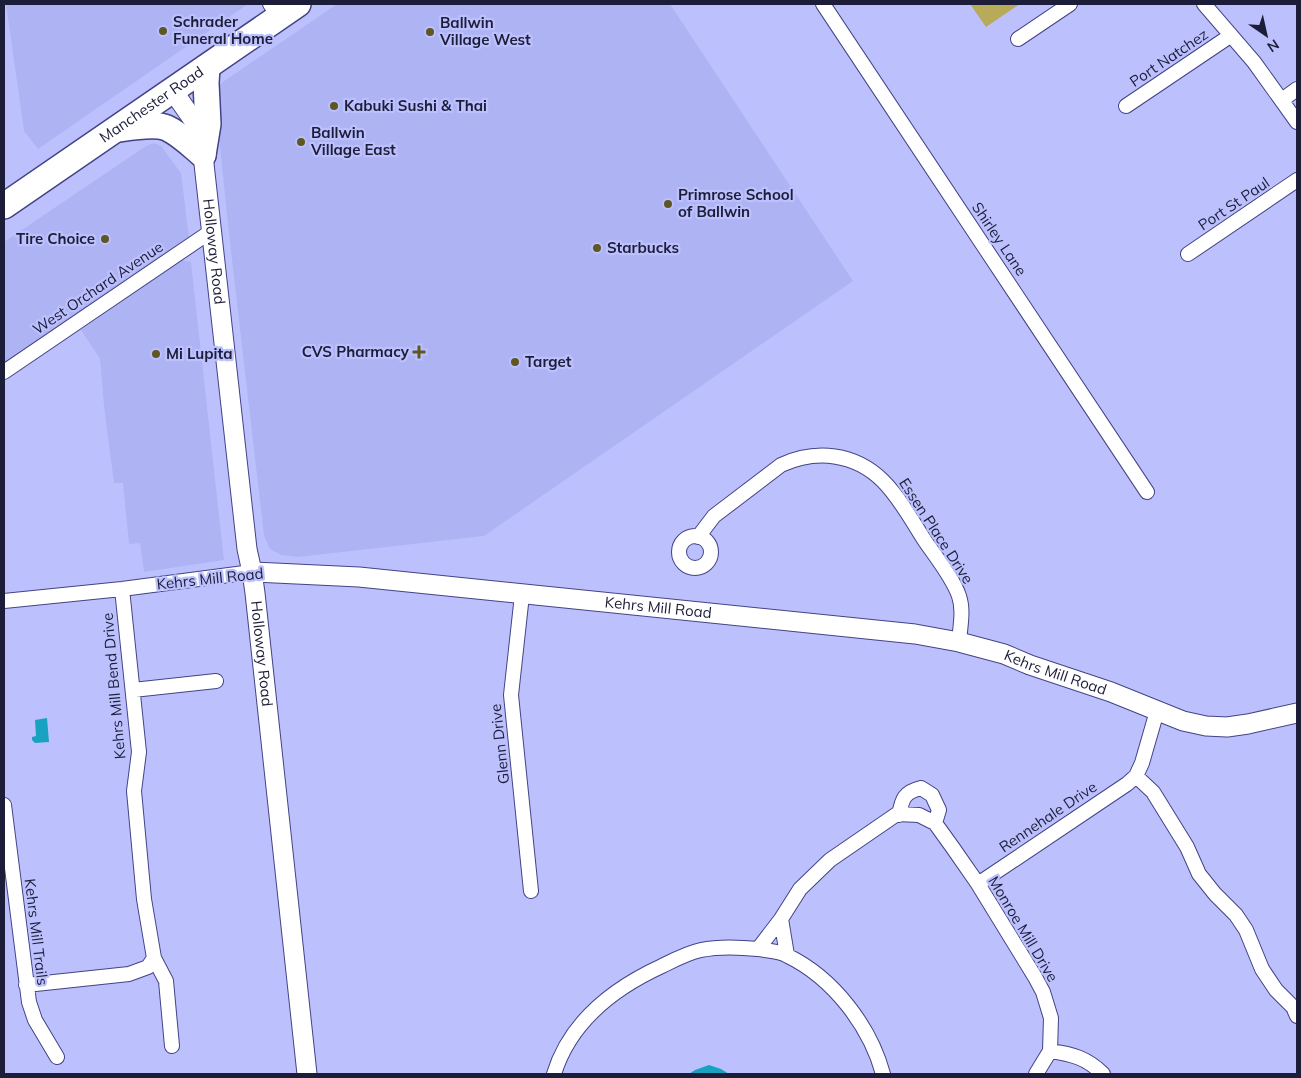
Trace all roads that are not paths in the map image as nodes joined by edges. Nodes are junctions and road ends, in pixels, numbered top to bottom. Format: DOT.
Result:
graph roads {
  1 [pos="823,4"];
  2 [pos="1070,4"];
  3 [pos="1204,4"];
  4 [pos="282,8"];
  5 [pos="1230,36"];
  6 [pos="1018,39"];
  7 [pos="207,67"];
  8 [pos="173,90"];
  9 [pos="1297,90"];
  10 [pos="1282,100"];
  11 [pos="1126,106"];
  12 [pos="1297,122"];
  13 [pos="117,129"];
  14 [pos="203,155"];
  15 [pos="1297,180"];
  16 [pos="4,206"];
  17 [pos="210,232"];
  18 [pos="1188,254"];
  19 [pos="4,372"];
  20 [pos="1147,492"];
  21 [pos="698,537"];
  22 [pos="252,572"];
  23 [pos="122,589"];
  24 [pos="522,595"];
  25 [pos="4,601"];
  26 [pos="959,642"];
  27 [pos="216,681"];
  28 [pos="133,690"];
  29 [pos="1157,711"];
  30 [pos="1297,713"];
  31 [pos="1136,776"];
  32 [pos="4,805"];
  33 [pos="899,815"];
  34 [pos="935,823"];
  35 [pos="978,884"];
  36 [pos="531,891"];
  37 [pos="781,919"];
  38 [pos="758,949"];
  39 [pos="787,955"];
  40 [pos="154,958"];
  41 [pos="26,985"];
  42 [pos="1297,1016"];
  43 [pos="172,1046"];
  44 [pos="1050,1051"];
  45 [pos="57,1057"];
  46 [pos="307,1074"];
  47 [pos="554,1074"];
  48 [pos="884,1074"];
  49 [pos="1036,1074"];
  50 [pos="1103,1074"];
  1 -- 20 [label="street, Shirley Lane"];
  2 -- 6 [label="street"];
  3 -- 5 [label="street"];
  4 -- 7 [label="highway, Manchester Road"];
  5 -- 10 [label="street"];
  5 -- 11 [label="street, Port Natchez"];
  7 -- 8 [label="highway, Manchester Road"];
  7 -- 14 [label="highway"];
  8 -- 13 [label="highway, Manchester Road"];
  8 -- 14 [label="street, Holloway Road"];
  9 -- 10 [label="street"];
  10 -- 12 [label="street"];
  13 -- 14 [label="highway"];
  13 -- 16 [label="highway, Manchester Road"];
  14 -- 17 [label="street, Holloway Road"];
  15 -- 18 [label="street, Port St Paul"];
  17 -- 19 [label="street, West Orchard Avenue"];
  17 -- 22 [label="street, Holloway Road"];
  21 -- 26 [label="street, Essen Place Drive"];
  22 -- 23 [label="street, Kehrs Mill Road"];
  22 -- 24 [label="street, Kehrs Mill Road"];
  22 -- 46 [label="street, Holloway Road"];
  23 -- 25 [label="street, Kehrs Mill Road"];
  23 -- 28 [label="street, Kehrs Mill Bend Drive"];
  24 -- 26 [label="street, Kehrs Mill Road"];
  24 -- 36 [label="street, Glenn Drive"];
  26 -- 29 [label="street, Kehrs Mill Road"];
  27 -- 28 [label="street"];
  28 -- 40 [label="street, Kehrs Mill Bend Drive"];
  29 -- 30 [label="street, Kehrs Mill Road"];
  29 -- 31 [label="street"];
  31 -- 35 [label="street, Rennehale Drive"];
  31 -- 42 [label="street"];
  32 -- 41 [label="street, Kehrs Mill Trails"];
  33 -- 34 [label="street, Monroe Mill Drive"];
  33 -- 34 [label="street"];
  33 -- 37 [label="street"];
  34 -- 35 [label="street, Monroe Mill Drive"];
  35 -- 44 [label="street, Monroe Mill Drive"];
  37 -- 38 [label="street"];
  37 -- 39 [label="street"];
  38 -- 39 [label="street"];
  38 -- 47 [label="street"];
  39 -- 48 [label="street"];
  40 -- 41 [label="street"];
  40 -- 43 [label="street, Kehrs Mill Bend Drive"];
  41 -- 45 [label="street, Kehrs Mill Trails"];
  44 -- 49 [label="street"];
  44 -- 50 [label="street"];
}
